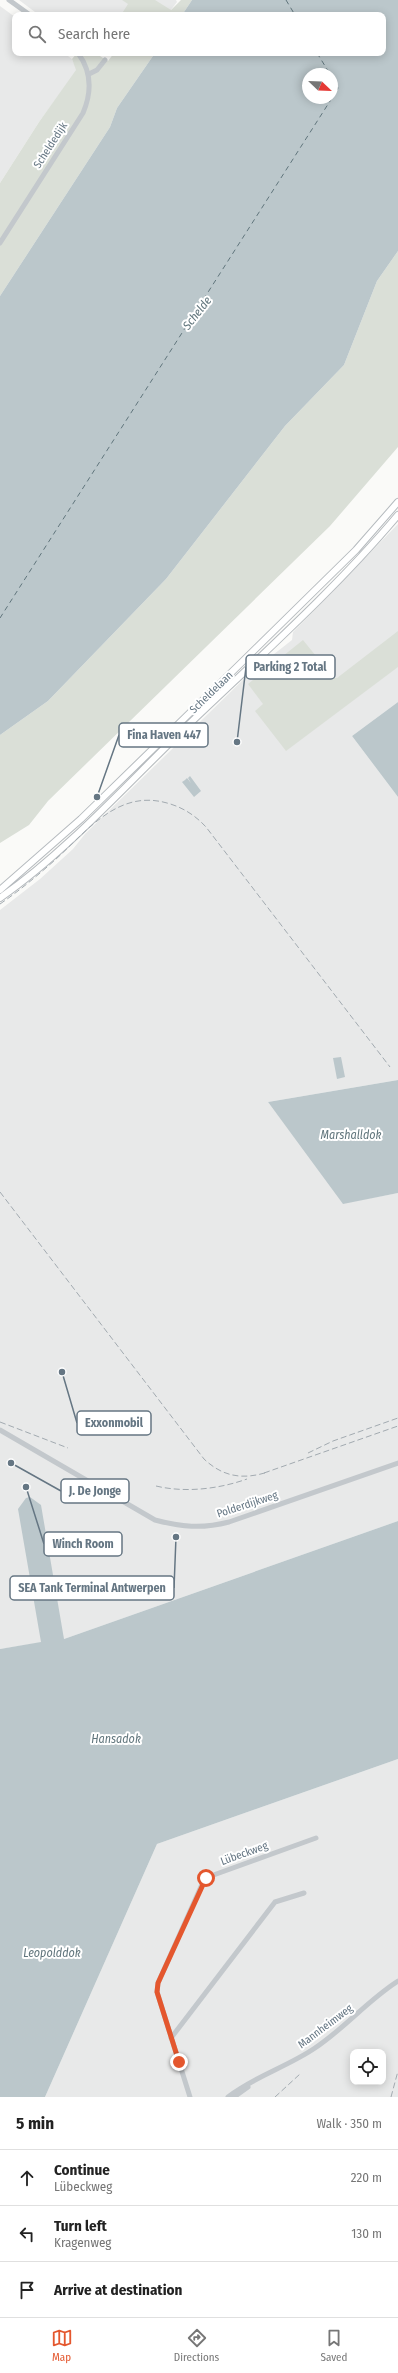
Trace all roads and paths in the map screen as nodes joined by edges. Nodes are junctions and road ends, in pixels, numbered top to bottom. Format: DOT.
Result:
graph roads {
  1 [pos="9,0"];
  2 [pos="26,12"];
  3 [pos="80,56"];
  4 [pos="105,60"];
  5 [pos="89,74"];
  6 [pos="0,243"];
  7 [pos="398,502"];
  8 [pos="398,515"];
  9 [pos="169,732"];
  10 [pos="175,738"];
  11 [pos="114,786"];
  12 [pos="120,791"];
  13 [pos="81,819"];
  14 [pos="86,824"];
  15 [pos="0,890"];
  16 [pos="0,898"];
  17 [pos="0,1430"];
  18 [pos="398,1463"];
  19 [pos="316,1838"];
  20 [pos="304,1893"];
  21 [pos="398,1981"];
  22 [pos="171,2038"];
  23 [pos="258,2078"];
  24 [pos="190,2095"];
  25 [pos="228,2097"];
  26 [pos="234,2097"];
  1 -- 2 [label="street"];
  3 -- 5 [label="street, Scheldedijk"];
  4 -- 5 [label="street"];
  5 -- 6 [label="street, Scheldedijk"];
  7 -- 9 [label="main road, Scheldelaan"];
  8 -- 10 [label="main road, Scheldelaan"];
  9 -- 10 [label="main road"];
  9 -- 11 [label="main road, Scheldelaan"];
  10 -- 12 [label="main road, Scheldelaan"];
  11 -- 12 [label="main road"];
  11 -- 13 [label="main road, Scheldelaan"];
  12 -- 14 [label="main road, Scheldelaan"];
  13 -- 14 [label="main road"];
  13 -- 15 [label="main road, Scheldelaan"];
  14 -- 16 [label="main road, Scheldelaan"];
  17 -- 18 [label="street, Polderdijkweg"];
  19 -- 22 [label="street, Lübeckweg"];
  20 -- 22 [label="street"];
  21 -- 23 [label="street, Mannheimweg"];
  22 -- 24 [label="street"];
  23 -- 25 [label="street, Mannheimweg"];
  23 -- 26 [label="street, Mannheimweg"];
}
